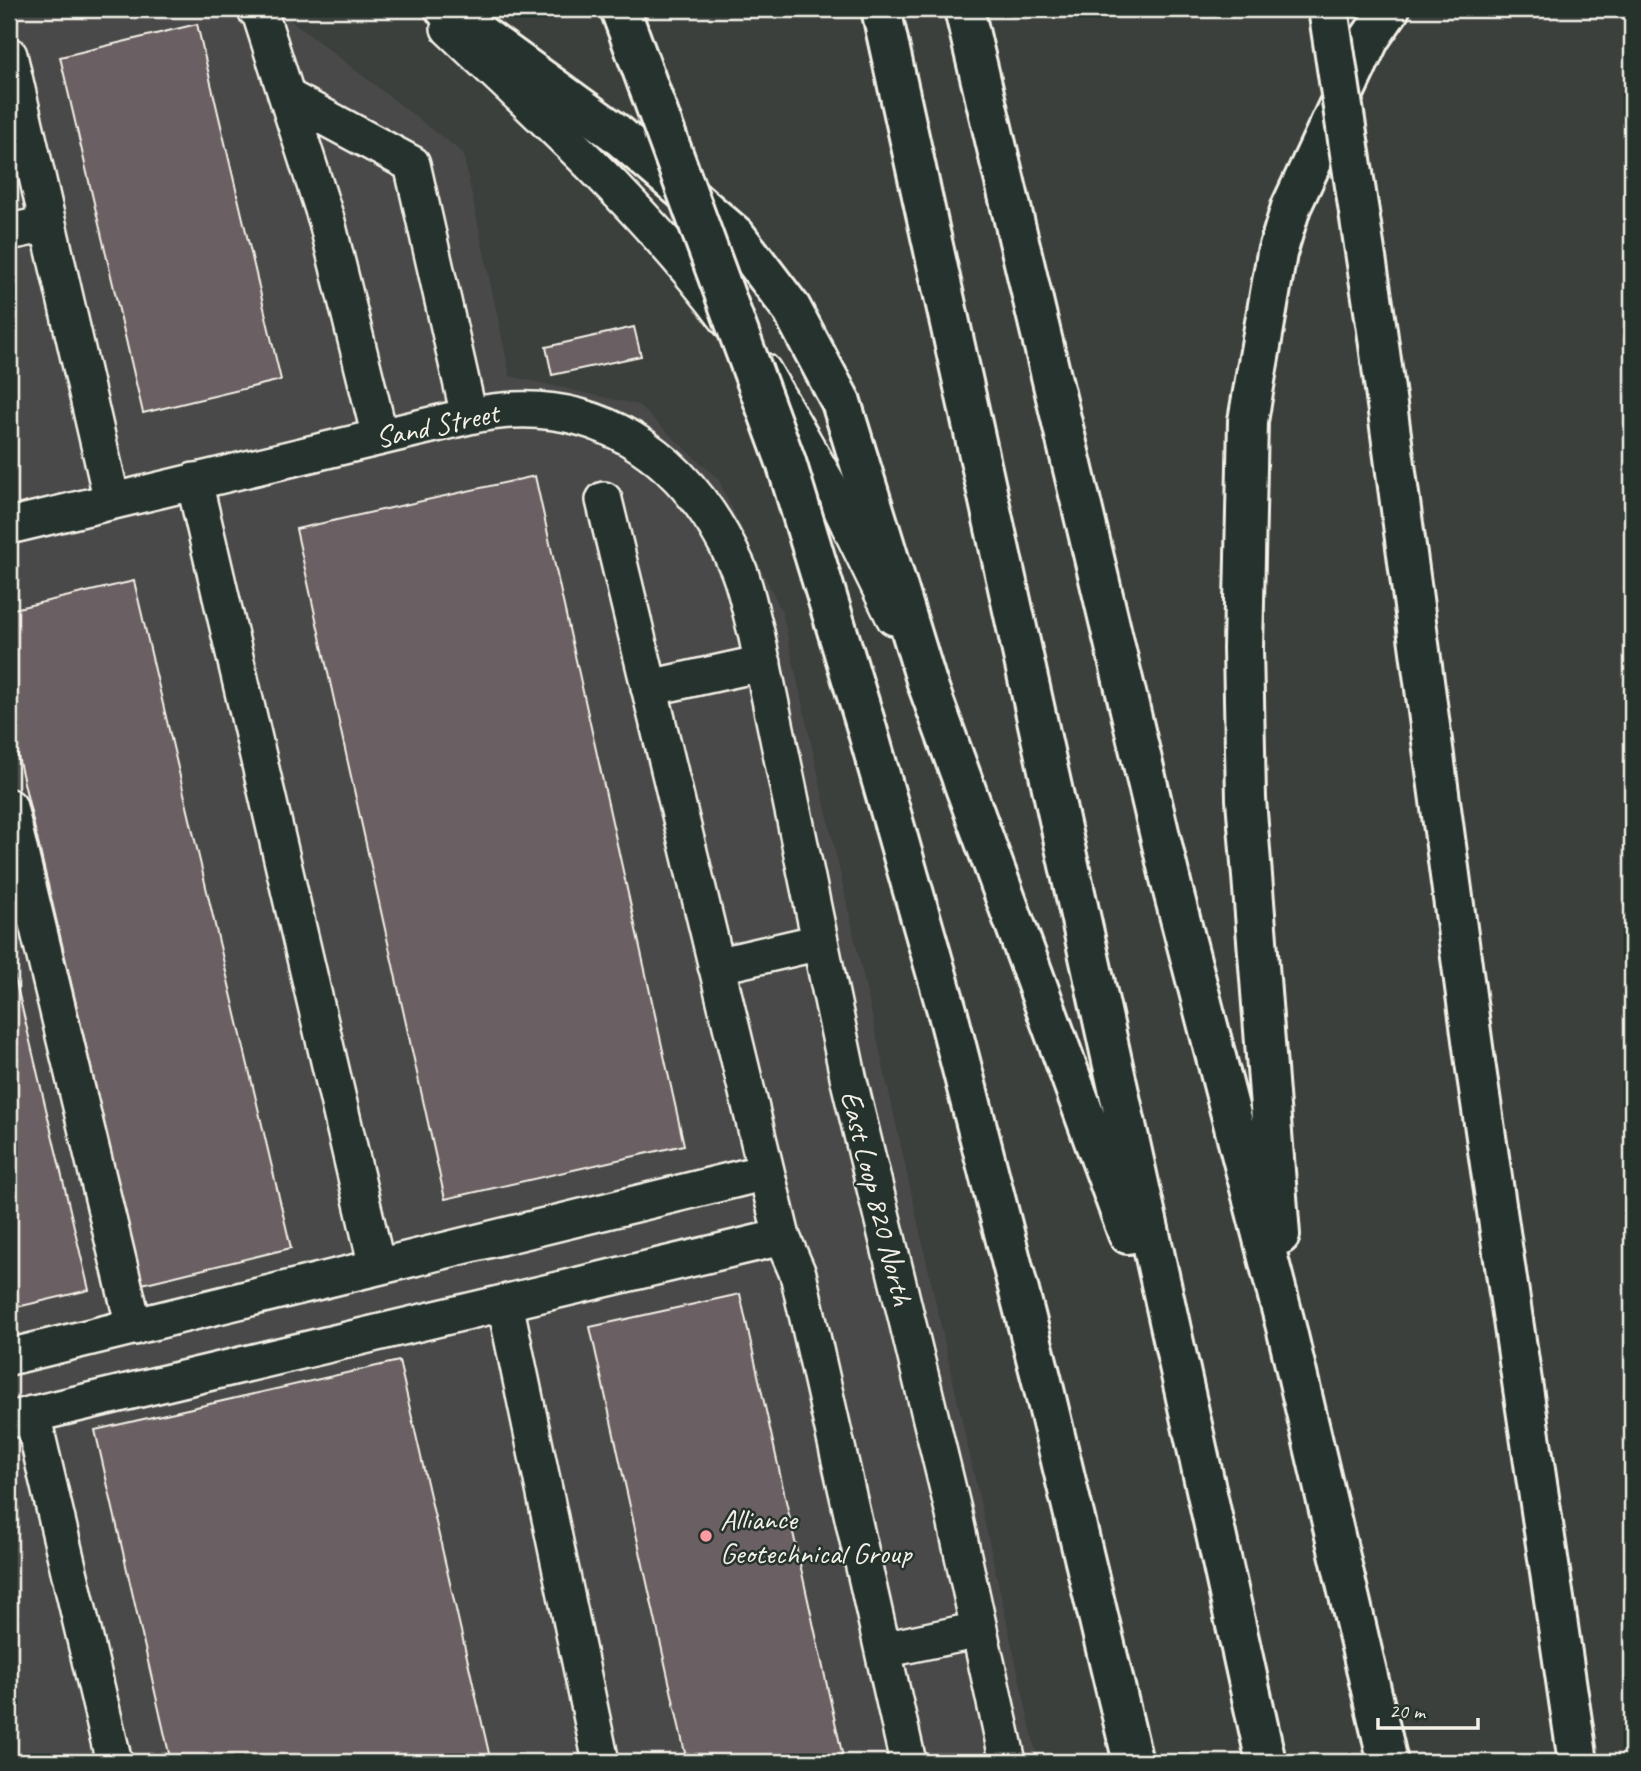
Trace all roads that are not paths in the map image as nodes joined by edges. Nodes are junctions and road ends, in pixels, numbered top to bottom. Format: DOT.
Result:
graph roads {
  1 [pos="255,9"];
  2 [pos="429,9"];
  3 [pos="445,9"];
  4 [pos="620,9"];
  5 [pos="881,9"];
  6 [pos="964,9"];
  7 [pos="1328,9"];
  8 [pos="1390,9"];
  9 [pos="9,55"];
  10 [pos="287,97"];
  11 [pos="48,224"];
  12 [pos="9,232"];
  13 [pos="469,416"];
  14 [pos="380,437"];
  15 [pos="194,481"];
  16 [pos="604,500"];
  17 [pos="112,501"];
  18 [pos="9,526"];
  19 [pos="760,648"];
  20 [pos="927,683"];
  21 [pos="649,688"];
  22 [pos="9,807"];
  23 [pos="820,942"];
  24 [pos="716,966"];
  25 [pos="766,1172"];
  26 [pos="782,1237"];
  27 [pos="377,1267"];
  28 [pos="506,1303"];
  29 [pos="134,1327"];
  30 [pos="1287,1331"];
  31 [pos="9,1357"];
  32 [pos="1174,1357"];
  33 [pos="20,1417"];
  34 [pos="979,1630"];
  35 [pos="883,1650"];
  36 [pos="114,1762"];
  37 [pos="601,1762"];
  38 [pos="908,1762"];
  39 [pos="1008,1762"];
  40 [pos="1133,1762"];
  41 [pos="1266,1762"];
  42 [pos="1388,1762"];
  43 [pos="1578,1762"];
  1 -- 10 [label="street"];
  2 -- 20 [label="street"];
  3 -- 20 [label="highway"];
  4 -- 40 [label="highway, bridge"];
  5 -- 32 [label="highway"];
  6 -- 30 [label="highway"];
  7 -- 43 [label="highway, bridge"];
  8 -- 30 [label="highway"];
  9 -- 11 [label="street"];
  10 -- 13 [label="street"];
  10 -- 14 [label="street"];
  11 -- 12 [label="street"];
  11 -- 17 [label="street"];
  13 -- 14 [label="street, Sand Street"];
  13 -- 19 [label="street, Sand Street"];
  14 -- 15 [label="street, Sand Street"];
  15 -- 17 [label="street, Sand Street"];
  15 -- 27 [label="street"];
  16 -- 21 [label="street"];
  17 -- 18 [label="street, Sand Street"];
  19 -- 21 [label="street"];
  19 -- 23 [label="street, East Loop 820 North"];
  20 -- 32 [label="highway"];
  21 -- 24 [label="street"];
  22 -- 29 [label="street"];
  23 -- 24 [label="street"];
  23 -- 34 [label="street, East Loop 820 North"];
  24 -- 25 [label="street"];
  25 -- 26 [label="street"];
  25 -- 27 [label="street"];
  26 -- 28 [label="street"];
  26 -- 35 [label="street"];
  27 -- 29 [label="street"];
  28 -- 33 [label="street"];
  28 -- 37 [label="street"];
  29 -- 31 [label="street"];
  30 -- 42 [label="highway"];
  32 -- 41 [label="highway"];
  33 -- 36 [label="street"];
  34 -- 35 [label="street"];
  34 -- 39 [label="street, East Loop 820 North"];
  35 -- 38 [label="street"];
}
